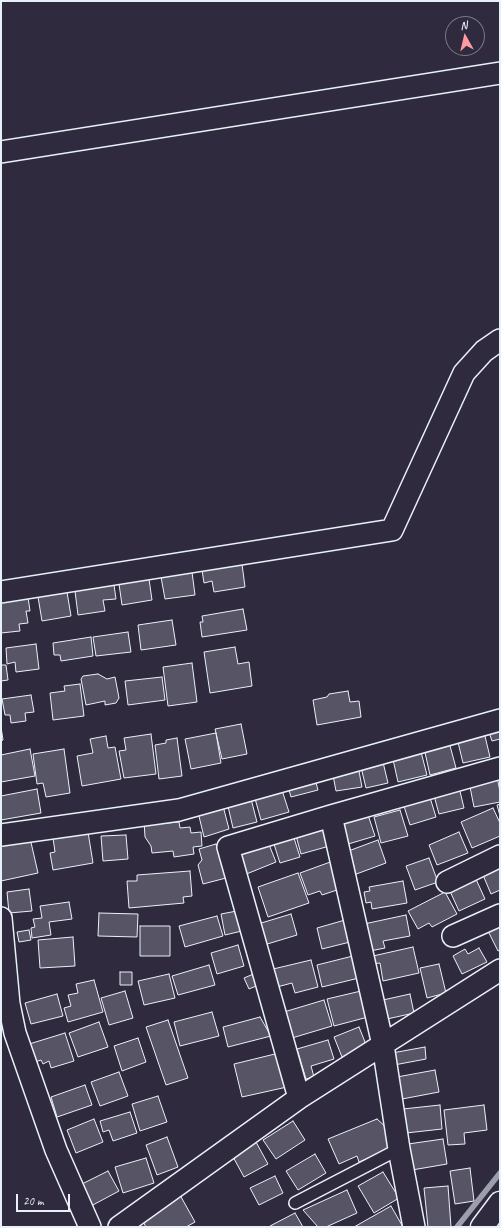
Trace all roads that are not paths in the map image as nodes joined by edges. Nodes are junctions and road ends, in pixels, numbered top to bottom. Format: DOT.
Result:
graph roads {
  1 [pos="500,73"];
  2 [pos="1,152"];
  3 [pos="500,340"];
  4 [pos="1,592"];
  5 [pos="500,720"];
  6 [pos="500,768"];
  7 [pos="331,816"];
  8 [pos="1,835"];
  9 [pos="500,856"];
  10 [pos="447,882"];
  11 [pos="500,916"];
  12 [pos="1,918"];
  13 [pos="453,936"];
  14 [pos="500,970"];
  15 [pos="383,1045"];
  16 [pos="298,1098"];
  17 [pos="399,1149"];
  18 [pos="295,1203"];
  19 [pos="500,1203"];
  20 [pos="90,1227"];
  21 [pos="119,1227"];
  22 [pos="414,1227"];
  23 [pos="482,1227"];
  1 -- 2 [label="street"];
  3 -- 4 [label="street"];
  5 -- 8 [label="street"];
  6 -- 7 [label="street"];
  7 -- 15 [label="street"];
  7 -- 16 [label="street"];
  9 -- 10 [label="street"];
  11 -- 13 [label="street"];
  12 -- 20 [label="street"];
  14 -- 15 [label="street"];
  15 -- 16 [label="street"];
  15 -- 17 [label="street"];
  16 -- 21 [label="street"];
  17 -- 18 [label="lane"];
  17 -- 22 [label="street"];
  19 -- 23 [label="main road"];
}
